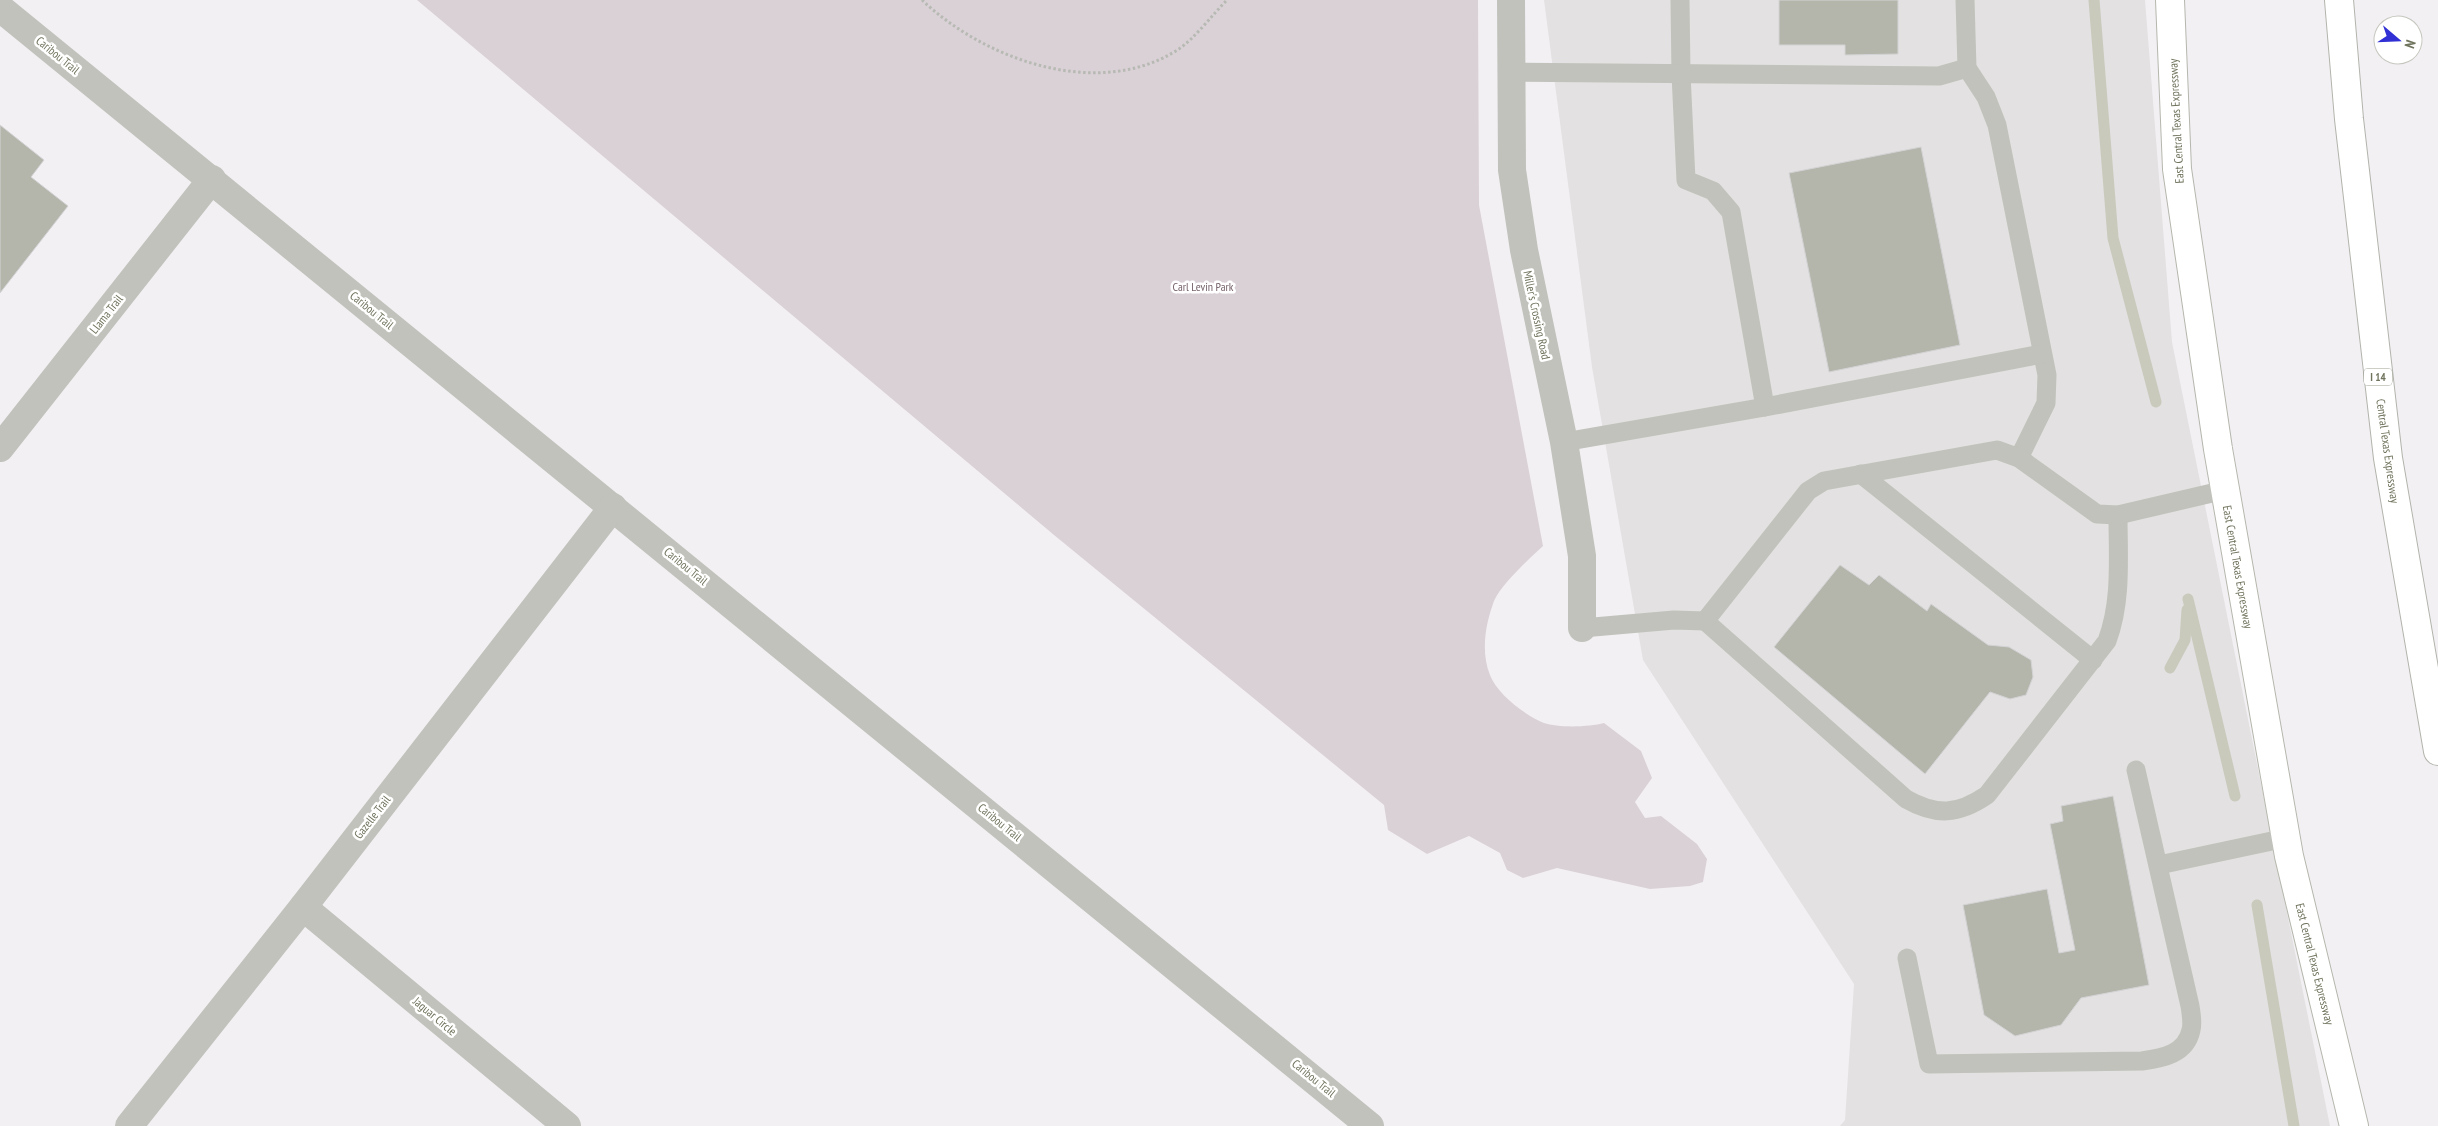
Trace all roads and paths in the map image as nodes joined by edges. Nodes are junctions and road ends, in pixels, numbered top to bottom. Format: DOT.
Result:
graph roads {
  1 [pos="922,0"];
  2 [pos="1227,0"];
  3 [pos="1511,0"];
  4 [pos="1680,0"];
  5 [pos="1965,0"];
  6 [pos="2170,0"];
  7 [pos="2339,0"];
  8 [pos="0,8"];
  9 [pos="1966,68"];
  10 [pos="1510,72"];
  11 [pos="1681,74"];
  12 [pos="212,179"];
  13 [pos="2042,354"];
  14 [pos="1765,407"];
  15 [pos="1564,442"];
  16 [pos="0,448"];
  17 [pos="2019,458"];
  18 [pos="1861,474"];
  19 [pos="2225,490"];
  20 [pos="613,507"];
  21 [pos="2118,516"];
  22 [pos="1705,621"];
  23 [pos="1582,628"];
  24 [pos="2093,660"];
  25 [pos="2438,751"];
  26 [pos="2136,770"];
  27 [pos="2286,838"];
  28 [pos="2159,866"];
  29 [pos="303,907"];
  30 [pos="1907,958"];
  31 [pos="129,1126"];
  32 [pos="567,1126"];
  33 [pos="1370,1126"];
  34 [pos="2354,1126"];
  1 -- 2 [label="path"];
  3 -- 10 [label="street, Miller's Crossing Road"];
  4 -- 11 [label="lane"];
  5 -- 9 [label="lane"];
  6 -- 19 [label="main road, East Central Texas Expressway"];
  7 -- 25 [label="main road, Central Texas Expressway / I 14"];
  8 -- 12 [label="street, Caribou Trail"];
  9 -- 11 [label="lane"];
  9 -- 13 [label="lane"];
  10 -- 11 [label="lane"];
  10 -- 15 [label="street, Miller's Crossing Road"];
  11 -- 14 [label="lane"];
  12 -- 16 [label="street, Llama Trail"];
  12 -- 20 [label="street, Caribou Trail"];
  13 -- 14 [label="lane"];
  13 -- 17 [label="lane"];
  14 -- 15 [label="lane"];
  15 -- 23 [label="street, Miller's Crossing Road"];
  17 -- 18 [label="lane"];
  17 -- 21 [label="lane"];
  18 -- 22 [label="lane"];
  18 -- 24 [label="lane"];
  19 -- 21 [label="lane"];
  19 -- 27 [label="main road, East Central Texas Expressway"];
  20 -- 29 [label="street, Gazelle Trail"];
  20 -- 33 [label="street, Caribou Trail"];
  21 -- 24 [label="lane"];
  22 -- 23 [label="lane"];
  22 -- 24 [label="lane"];
  26 -- 28 [label="lane"];
  27 -- 28 [label="lane"];
  27 -- 34 [label="main road, East Central Texas Expressway"];
  28 -- 30 [label="lane"];
  29 -- 31 [label="street, Gazelle Trail"];
  29 -- 32 [label="street, Jaguar Circle"];
}
